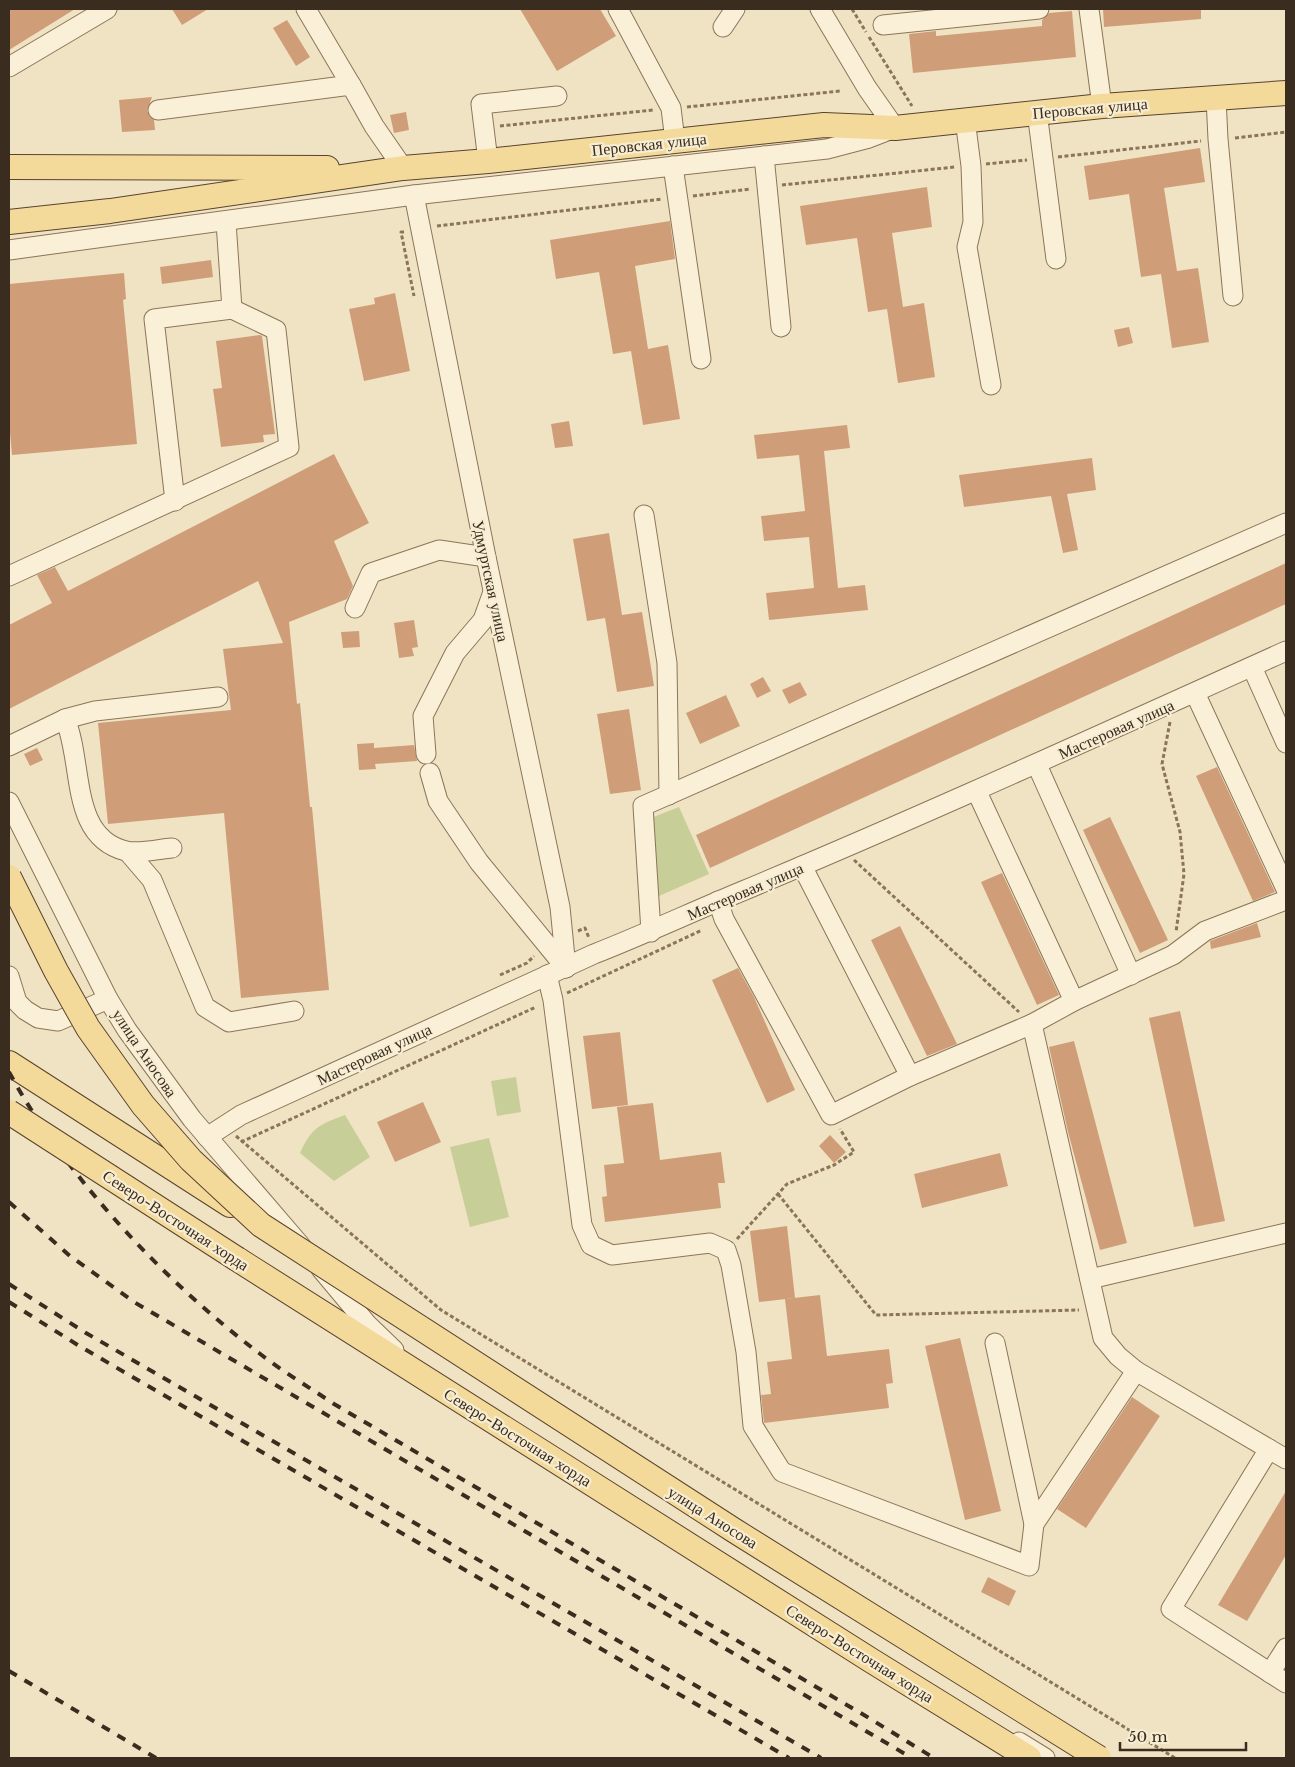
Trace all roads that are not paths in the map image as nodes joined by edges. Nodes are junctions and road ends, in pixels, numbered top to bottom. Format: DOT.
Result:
graph roads {
  1 [pos="108,9"];
  2 [pos="306,9"];
  3 [pos="618,9"];
  4 [pos="734,9"];
  5 [pos="820,9"];
  6 [pos="1039,9"];
  7 [pos="1089,9"];
  8 [pos="883,25"];
  9 [pos="723,28"];
  10 [pos="9,67"];
  11 [pos="350,84"];
  12 [pos="1286,93"];
  13 [pos="557,96"];
  14 [pos="1216,98"];
  15 [pos="1102,106"];
  16 [pos="158,110"];
  17 [pos="1037,112"];
  18 [pos="966,119"];
  19 [pos="895,128"];
  20 [pos="675,141"];
  21 [pos="764,156"];
  22 [pos="488,161"];
  23 [pos="672,166"];
  24 [pos="9,167"];
  25 [pos="404,168"];
  26 [pos="414,195"];
  27 [pos="9,222"];
  28 [pos="226,222"];
  29 [pos="9,250"];
  30 [pos="1056,260"];
  31 [pos="1233,296"];
  32 [pos="232,309"];
  33 [pos="781,327"];
  34 [pos="701,359"];
  35 [pos="991,385"];
  36 [pos="175,501"];
  37 [pos="644,515"];
  38 [pos="1286,523"];
  39 [pos="486,556"];
  40 [pos="9,576"];
  41 [pos="493,592"];
  42 [pos="355,608"];
  43 [pos="1286,652"];
  44 [pos="1252,667"];
  45 [pos="1195,693"];
  46 [pos="218,697"];
  47 [pos="65,719"];
  48 [pos="1286,743"];
  49 [pos="9,746"];
  50 [pos="426,754"];
  51 [pos="1036,765"];
  52 [pos="430,772"];
  53 [pos="977,792"];
  54 [pos="669,795"];
  55 [pos="9,802"];
  56 [pos="172,848"];
  57 [pos="128,852"];
  58 [pos="802,866"];
  59 [pos="9,877"];
  60 [pos="1286,889"];
  61 [pos="1286,900"];
  62 [pos="721,910"];
  63 [pos="651,932"];
  64 [pos="566,968"];
  65 [pos="547,975"];
  66 [pos="1131,975"];
  67 [pos="9,976"];
  68 [pos="108,999"];
  69 [pos="1074,1002"];
  70 [pos="294,1011"];
  71 [pos="1032,1024"];
  72 [pos="9,1063"];
  73 [pos="910,1076"];
  74 [pos="9,1112"];
  75 [pos="207,1137"];
  76 [pos="261,1225"];
  77 [pos="1286,1233"];
  78 [pos="326,1275"];
  79 [pos="1090,1279"];
  80 [pos="995,1343"];
  81 [pos="1136,1371"];
  82 [pos="1269,1449"];
  83 [pos="1286,1459"];
  84 [pos="1034,1524"];
  85 [pos="1286,1648"];
  86 [pos="1270,1673"];
  87 [pos="1286,1683"];
  88 [pos="1029,1758"];
  89 [pos="1045,1758"];
  90 [pos="1099,1758"];
  1 -- 10 [label="street"];
  2 -- 11 [label="street"];
  3 -- 20 [label="street"];
  4 -- 9 [label="street"];
  5 -- 19 [label="street"];
  6 -- 8 [label="street"];
  7 -- 15 [label="street"];
  11 -- 16 [label="street"];
  11 -- 25 [label="street"];
  12 -- 14 [label="main road, Перовская улица"];
  13 -- 22 [label="street"];
  14 -- 15 [label="main road, Перовская улица"];
  14 -- 31 [label="street"];
  15 -- 17 [label="main road, Перовская улица"];
  17 -- 18 [label="main road, Перовская улица"];
  17 -- 30 [label="street"];
  18 -- 19 [label="main road, Перовская улица"];
  18 -- 35 [label="street"];
  19 -- 20 [label="main road, Перовская улица"];
  19 -- 21 [label="street, Перовская улица"];
  20 -- 22 [label="main road, Перовская улица"];
  21 -- 23 [label="street, Перовская улица"];
  21 -- 33 [label="street"];
  22 -- 25 [label="main road, Перовская улица"];
  23 -- 26 [label="street, Перовская улица"];
  23 -- 34 [label="street"];
  24 -- 25 [label="main road"];
  25 -- 27 [label="main road"];
  26 -- 28 [label="street, Перовская улица"];
  26 -- 39 [label="street, Удмуртская улица"];
  28 -- 29 [label="street, Перовская улица"];
  28 -- 32 [label="street"];
  32 -- 36 [label="street"];
  32 -- 36 [label="street"];
  36 -- 40 [label="street"];
  37 -- 54 [label="street"];
  38 -- 54 [label="street"];
  39 -- 41 [label="street, Удмуртская улица"];
  39 -- 42 [label="street"];
  41 -- 50 [label="street"];
  41 -- 64 [label="street, Удмуртская улица"];
  43 -- 44 [label="street, Мастеровая улица"];
  44 -- 45 [label="street, Мастеровая улица"];
  44 -- 48 [label="street"];
  45 -- 51 [label="street, Мастеровая улица"];
  45 -- 60 [label="street"];
  46 -- 47 [label="street"];
  47 -- 49 [label="street"];
  47 -- 57 [label="street"];
  51 -- 53 [label="street, Мастеровая улица"];
  51 -- 66 [label="street"];
  52 -- 64 [label="street"];
  53 -- 58 [label="street, Мастеровая улица"];
  53 -- 69 [label="street"];
  54 -- 63 [label="street"];
  55 -- 68 [label="street, улица Аносова"];
  56 -- 57 [label="street"];
  57 -- 70 [label="street"];
  58 -- 62 [label="street, Мастеровая улица"];
  58 -- 73 [label="street"];
  59 -- 76 [label="main road, bridge"];
  61 -- 66 [label="street"];
  62 -- 63 [label="street, Мастеровая улица"];
  62 -- 73 [label="street"];
  63 -- 64 [label="street, Мастеровая улица"];
  64 -- 65 [label="street, Мастеровая улица"];
  65 -- 75 [label="street, Мастеровая улица"];
  65 -- 84 [label="street"];
  66 -- 69 [label="street"];
  67 -- 68 [label="street"];
  68 -- 75 [label="street, улица Аносова"];
  69 -- 71 [label="street"];
  71 -- 73 [label="street"];
  71 -- 79 [label="street"];
  72 -- 76 [label="main road, bridge"];
  74 -- 88 [label="main road, Северо-Восточная хорда, bridge"];
  75 -- 78 [label="street, улица Аносова"];
  76 -- 90 [label="main road, bridge"];
  77 -- 79 [label="street"];
  78 -- 89 [label="street, улица Аносова"];
  78 -- 90 [label="street, улица Аносова"];
  79 -- 81 [label="street"];
  80 -- 84 [label="street"];
  81 -- 82 [label="street"];
  81 -- 84 [label="street"];
  82 -- 83 [label="street"];
  82 -- 86 [label="street"];
  85 -- 86 [label="street"];
  86 -- 87 [label="street"];
}
